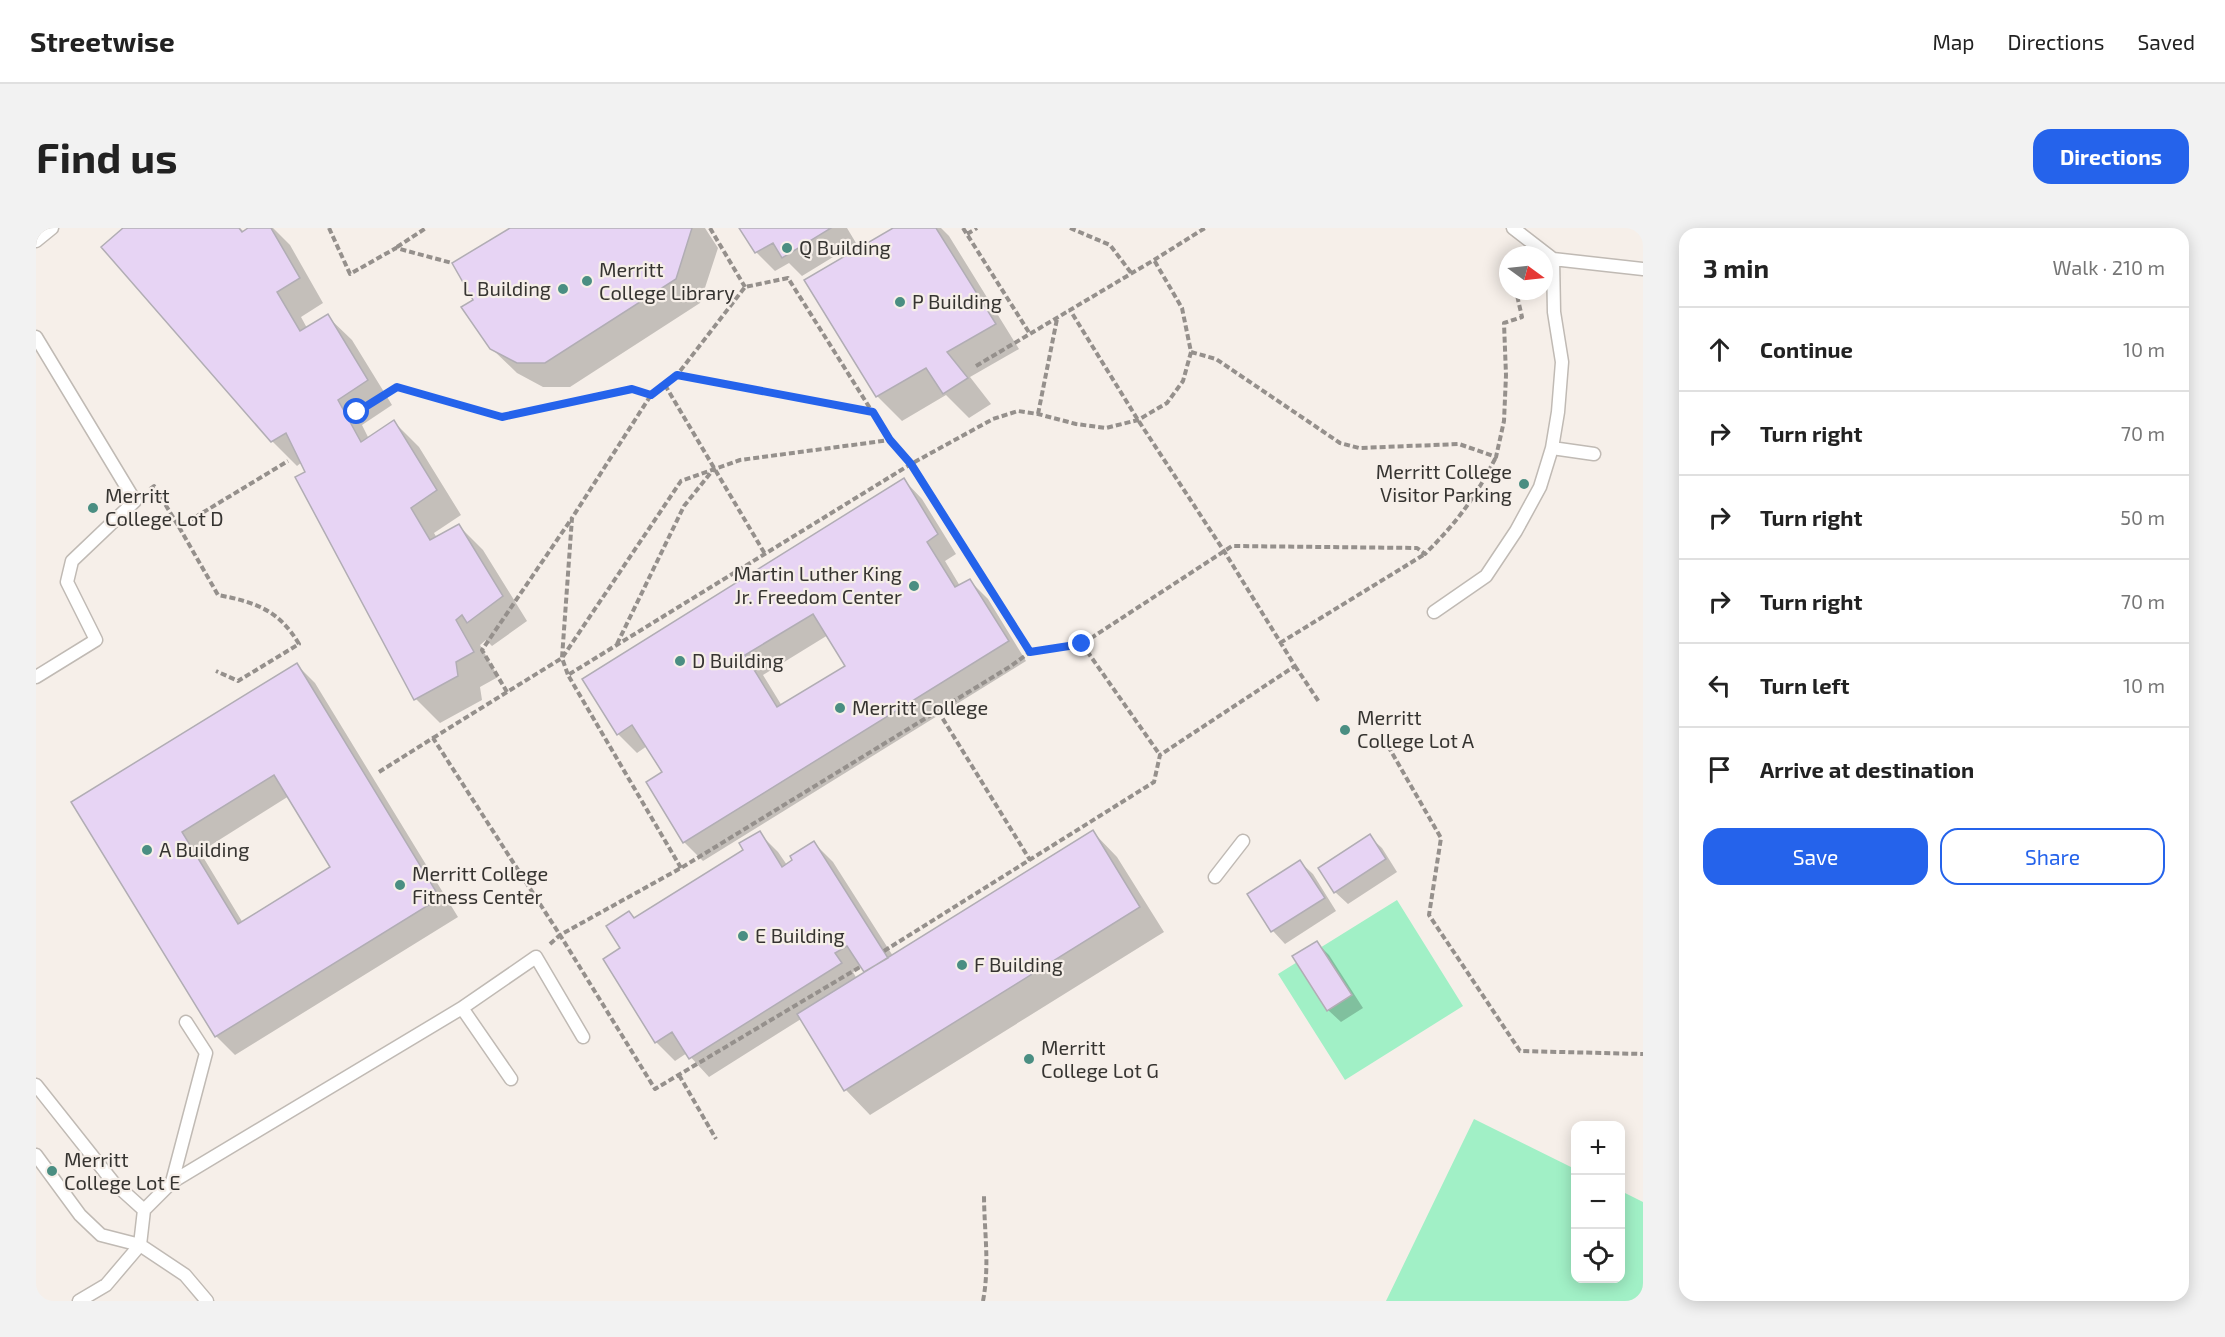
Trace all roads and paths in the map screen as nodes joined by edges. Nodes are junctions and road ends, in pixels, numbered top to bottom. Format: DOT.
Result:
graph roads {
  1 [pos="52,228"];
  2 [pos="329,228"];
  3 [pos="426,228"];
  4 [pos="710,228"];
  5 [pos="963,228"];
  6 [pos="977,228"];
  7 [pos="1070,228"];
  8 [pos="1205,228"];
  9 [pos="1513,228"];
  10 [pos="967,234"];
  11 [pos="36,241"];
  12 [pos="1536,246"];
  13 [pos="396,248"];
  14 [pos="1553,259"];
  15 [pos="1154,260"];
  16 [pos="452,263"];
  17 [pos="1643,269"];
  18 [pos="1132,274"];
  19 [pos="745,287"];
  20 [pos="1518,300"];
  21 [pos="1070,310"];
  22 [pos="1057,318"];
  23 [pos="1030,334"];
  24 [pos="36,337"];
  25 [pos="1191,352"];
  26 [pos="976,366"];
  27 [pos="677,375"];
  28 [pos="665,385"];
  29 [pos="651,395"];
  30 [pos="357,412"];
  31 [pos="873,412"];
  32 [pos="1038,414"];
  33 [pos="1138,420"];
  34 [pos="890,440"];
  35 [pos="1552,448"];
  36 [pos="1594,454"];
  37 [pos="1496,458"];
  38 [pos="288,461"];
  39 [pos="911,464"];
  40 [pos="713,470"];
  41 [pos="135,501"];
  42 [pos="573,518"];
  43 [pos="179,527"];
  44 [pos="1224,551"];
  45 [pos="765,554"];
  46 [pos="1425,554"];
  47 [pos="1434,612"];
  48 [pos="1280,643"];
  49 [pos="617,644"];
  50 [pos="1082,644"];
  51 [pos="1030,652"];
  52 [pos="562,658"];
  53 [pos="1295,666"];
  54 [pos="216,670"];
  55 [pos="568,675"];
  56 [pos="36,677"];
  57 [pos="507,692"];
  58 [pos="1318,702"];
  59 [pos="938,711"];
  60 [pos="433,738"];
  61 [pos="1388,746"];
  62 [pos="1160,755"];
  63 [pos="379,772"];
  64 [pos="1243,841"];
  65 [pos="1030,860"];
  66 [pos="681,867"];
  67 [pos="1215,877"];
  68 [pos="560,935"];
  69 [pos="884,951"];
  70 [pos="860,966"];
  71 [pos="462,1008"];
  72 [pos="186,1023"];
  73 [pos="583,1037"];
  74 [pos="1643,1054"];
  75 [pos="679,1074"];
  76 [pos="511,1079"];
  77 [pos="36,1085"];
  78 [pos="716,1139"];
  79 [pos="36,1155"];
  80 [pos="172,1182"];
  81 [pos="984,1194"];
  82 [pos="144,1210"];
  83 [pos="140,1245"];
  84 [pos="79,1301"];
  85 [pos="207,1301"];
  86 [pos="983,1301"];
  1 -- 11 [label="lane"];
  2 -- 13 [label="path"];
  3 -- 13 [label="path"];
  4 -- 19 [label="path"];
  5 -- 10 [label="path"];
  6 -- 10 [label="path"];
  7 -- 18 [label="path"];
  8 -- 15 [label="path"];
  9 -- 12 [label="lane"];
  10 -- 23 [label="path"];
  13 -- 16 [label="path"];
  14 -- 17 [label="lane"];
  14 -- 35 [label="lane"];
  15 -- 18 [label="path"];
  15 -- 25 [label="path"];
  18 -- 21 [label="path"];
  19 -- 27 [label="path"];
  19 -- 31 [label="path"];
  20 -- 37 [label="path"];
  21 -- 22 [label="path"];
  21 -- 33 [label="path"];
  22 -- 23 [label="path"];
  22 -- 32 [label="path"];
  23 -- 26 [label="path"];
  24 -- 41 [label="lane"];
  25 -- 33 [label="path"];
  25 -- 37 [label="path"];
  27 -- 28 [label="path"];
  27 -- 31 [label="path"];
  28 -- 29 [label="path"];
  28 -- 40 [label="path"];
  29 -- 30 [label="path"];
  29 -- 42 [label="path"];
  31 -- 34 [label="path"];
  32 -- 33 [label="path"];
  32 -- 39 [label="path"];
  33 -- 44 [label="path"];
  34 -- 39 [label="path"];
  34 -- 40 [label="path"];
  35 -- 36 [label="lane"];
  35 -- 47 [label="lane"];
  37 -- 46 [label="path"];
  38 -- 43 [label="path"];
  39 -- 45 [label="path"];
  39 -- 51 [label="path"];
  40 -- 45 [label="path"];
  40 -- 49 [label="path"];
  40 -- 52 [label="path"];
  41 -- 43 [label="path"];
  41 -- 56 [label="lane"];
  42 -- 52 [label="path"];
  42 -- 57 [label="path"];
  43 -- 54 [label="path"];
  44 -- 46 [label="path"];
  44 -- 48 [label="path"];
  44 -- 50 [label="path"];
  45 -- 49 [label="path"];
  46 -- 48 [label="path"];
  48 -- 53 [label="path"];
  49 -- 55 [label="path"];
  50 -- 51 [label="path"];
  50 -- 62 [label="path"];
  51 -- 59 [label="path"];
  52 -- 55 [label="path"];
  52 -- 57 [label="path"];
  53 -- 58 [label="path"];
  53 -- 62 [label="path"];
  55 -- 66 [label="path"];
  57 -- 60 [label="path"];
  59 -- 65 [label="path"];
  59 -- 66 [label="path"];
  60 -- 63 [label="path"];
  60 -- 68 [label="path"];
  61 -- 74 [label="path"];
  62 -- 65 [label="path"];
  64 -- 67 [label="lane"];
  65 -- 69 [label="path"];
  66 -- 68 [label="path"];
  68 -- 75 [label="path"];
  70 -- 75 [label="path"];
  71 -- 73 [label="lane"];
  71 -- 76 [label="lane"];
  71 -- 80 [label="lane"];
  72 -- 80 [label="lane"];
  75 -- 78 [label="path"];
  77 -- 82 [label="lane"];
  79 -- 83 [label="lane"];
  80 -- 82 [label="lane"];
  81 -- 86 [label="path"];
  82 -- 83 [label="lane"];
  83 -- 84 [label="lane"];
  83 -- 85 [label="lane"];
}
